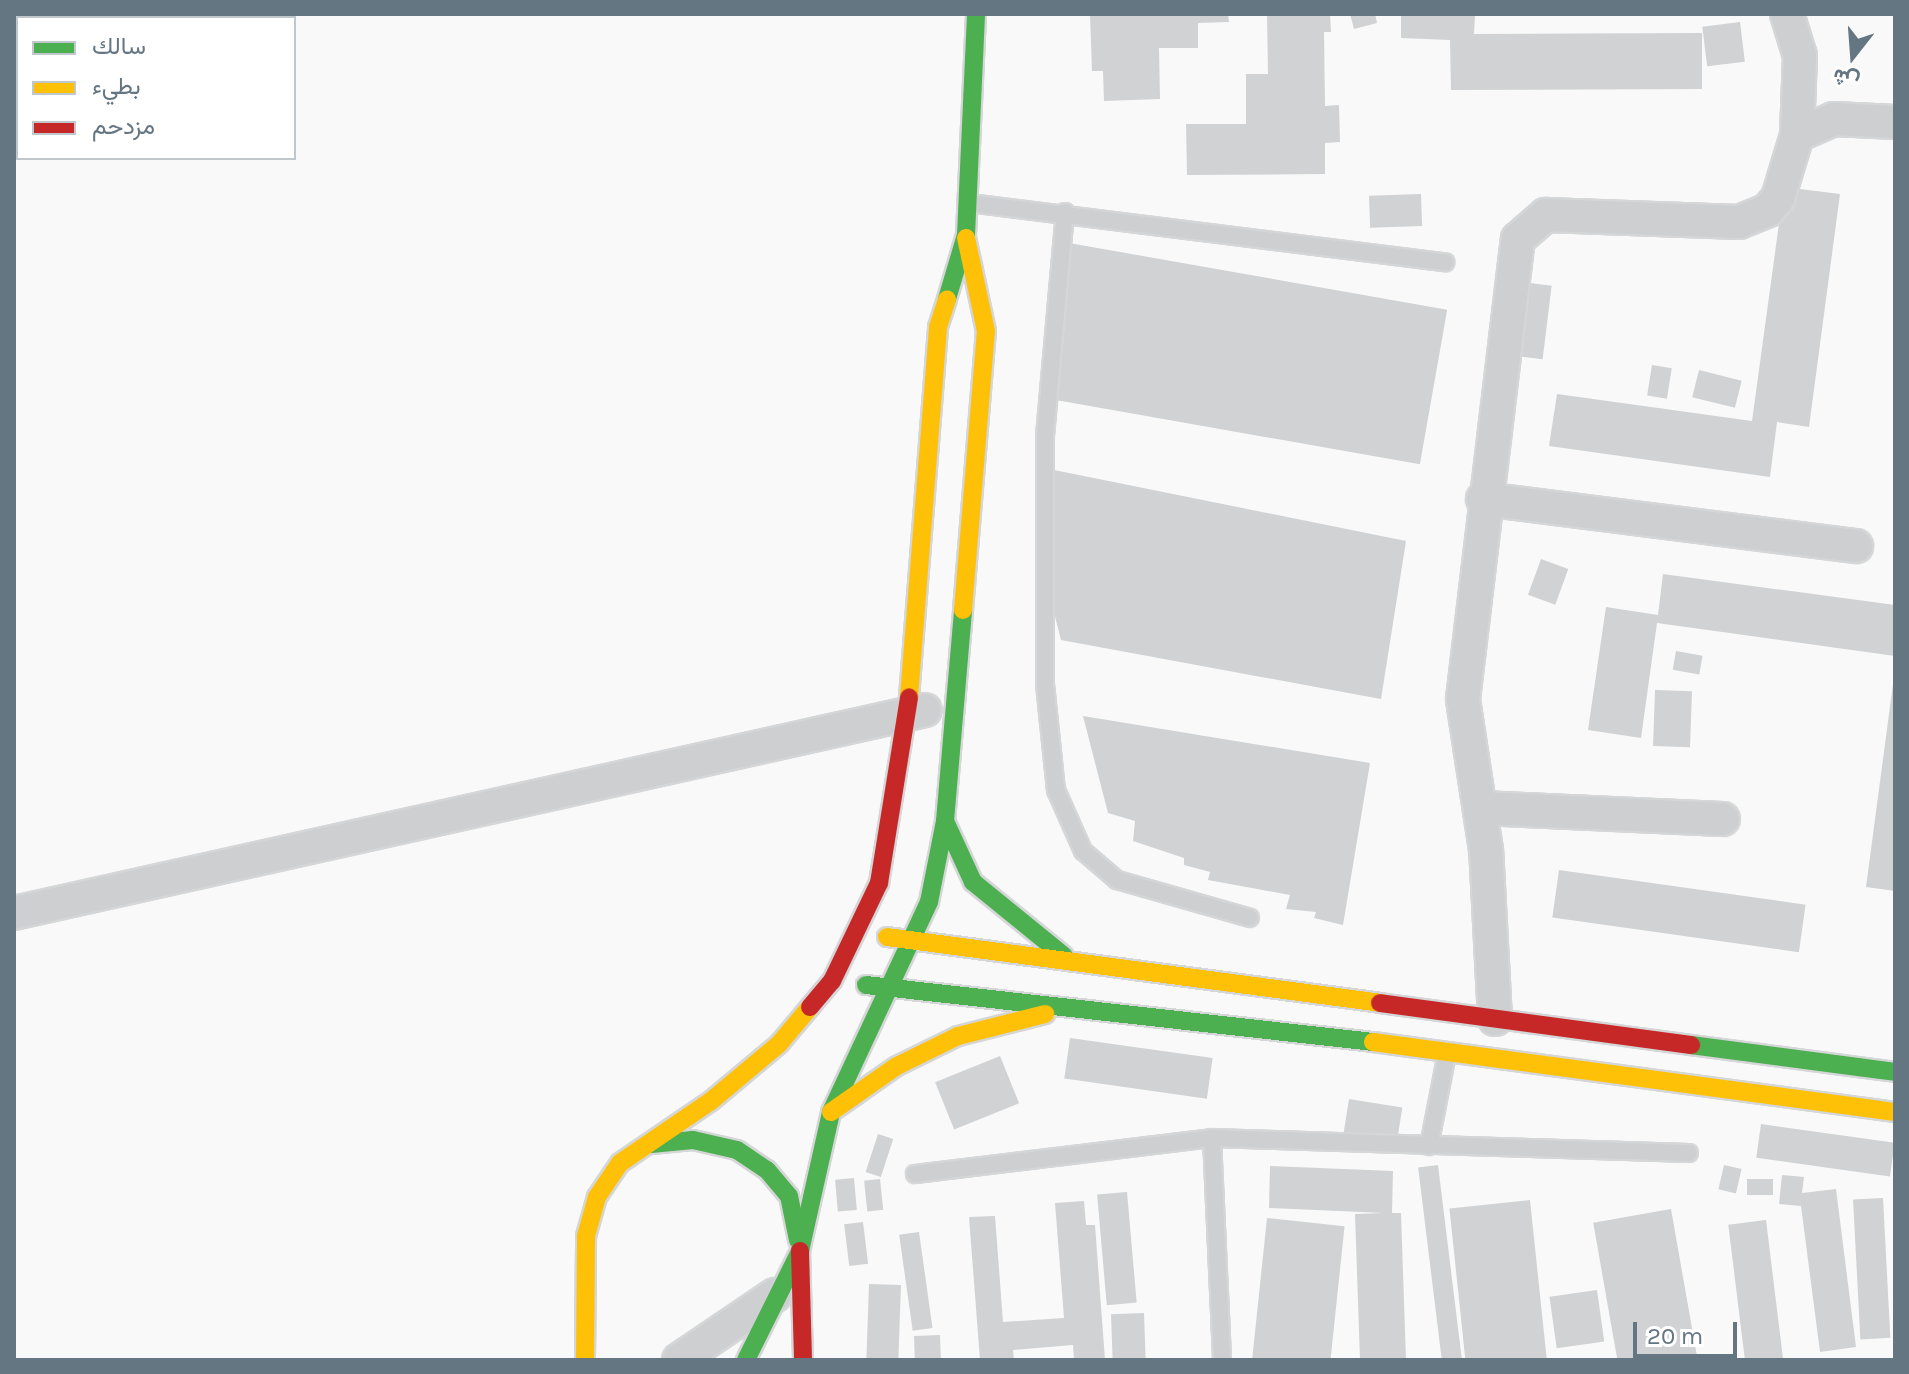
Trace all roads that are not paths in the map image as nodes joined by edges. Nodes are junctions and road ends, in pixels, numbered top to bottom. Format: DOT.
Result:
graph roads {
  1 [pos="976,14"];
  2 [pos="1787,14"];
  3 [pos="1895,122"];
  4 [pos="1797,135"];
  5 [pos="967,203"];
  6 [pos="1065,212"];
  7 [pos="966,235"];
  8 [pos="1445,262"];
  9 [pos="1483,499"];
  10 [pos="1856,546"];
  11 [pos="953,709"];
  12 [pos="908,711"];
  13 [pos="1481,808"];
  14 [pos="1723,819"];
  15 [pos="945,821"];
  16 [pos="14,913"];
  17 [pos="1250,918"];
  18 [pos="859,934"];
  19 [pos="915,940"];
  20 [pos="1070,959"];
  21 [pos="832,981"];
  22 [pos="893,987"];
  23 [pos="1068,1008"];
  24 [pos="1457,1013"];
  25 [pos="1495,1019"];
  26 [pos="1447,1052"];
  27 [pos="1895,1072"];
  28 [pos="831,1112"];
  29 [pos="1895,1112"];
  30 [pos="1212,1138"];
  31 [pos="651,1144"];
  32 [pos="1429,1146"];
  33 [pos="1689,1153"];
  34 [pos="915,1174"];
  35 [pos="800,1251"];
  36 [pos="788,1285"];
  37 [pos="585,1327"];
  38 [pos="565,1360"];
  39 [pos="585,1360"];
  40 [pos="679,1360"];
  41 [pos="746,1360"];
  42 [pos="803,1360"];
  43 [pos="1222,1360"];
  1 -- 5 [label="main road"];
  2 -- 4 [label="street"];
  3 -- 4 [label="street"];
  4 -- 9 [label="street"];
  5 -- 6 [label="lane"];
  5 -- 7 [label="main road"];
  6 -- 8 [label="lane"];
  6 -- 17 [label="lane"];
  7 -- 11 [label="main road"];
  7 -- 12 [label="main road"];
  9 -- 10 [label="street"];
  9 -- 13 [label="street"];
  11 -- 12 [label="street"];
  11 -- 15 [label="main road"];
  12 -- 16 [label="street"];
  12 -- 18 [label="main road"];
  13 -- 14 [label="street"];
  13 -- 25 [label="street"];
  15 -- 19 [label="main road"];
  15 -- 20 [label="main road"];
  18 -- 19 [label="main road"];
  18 -- 21 [label="main road"];
  19 -- 20 [label="main road"];
  19 -- 22 [label="main road"];
  20 -- 24 [label="main road"];
  21 -- 22 [label="main road"];
  21 -- 31 [label="main road"];
  22 -- 23 [label="main road"];
  22 -- 28 [label="main road"];
  23 -- 26 [label="main road"];
  23 -- 28 [label="main road"];
  24 -- 25 [label="main road"];
  24 -- 26 [label="lane"];
  25 -- 27 [label="main road"];
  26 -- 29 [label="main road"];
  26 -- 32 [label="lane"];
  28 -- 35 [label="main road"];
  30 -- 32 [label="lane"];
  30 -- 34 [label="lane"];
  30 -- 43 [label="lane"];
  31 -- 35 [label="main road"];
  31 -- 37 [label="main road"];
  32 -- 33 [label="lane"];
  35 -- 36 [label="main road"];
  35 -- 42 [label="main road"];
  36 -- 40 [label="street"];
  36 -- 41 [label="main road"];
  37 -- 38 [label="main road"];
  37 -- 39 [label="main road"];
}
